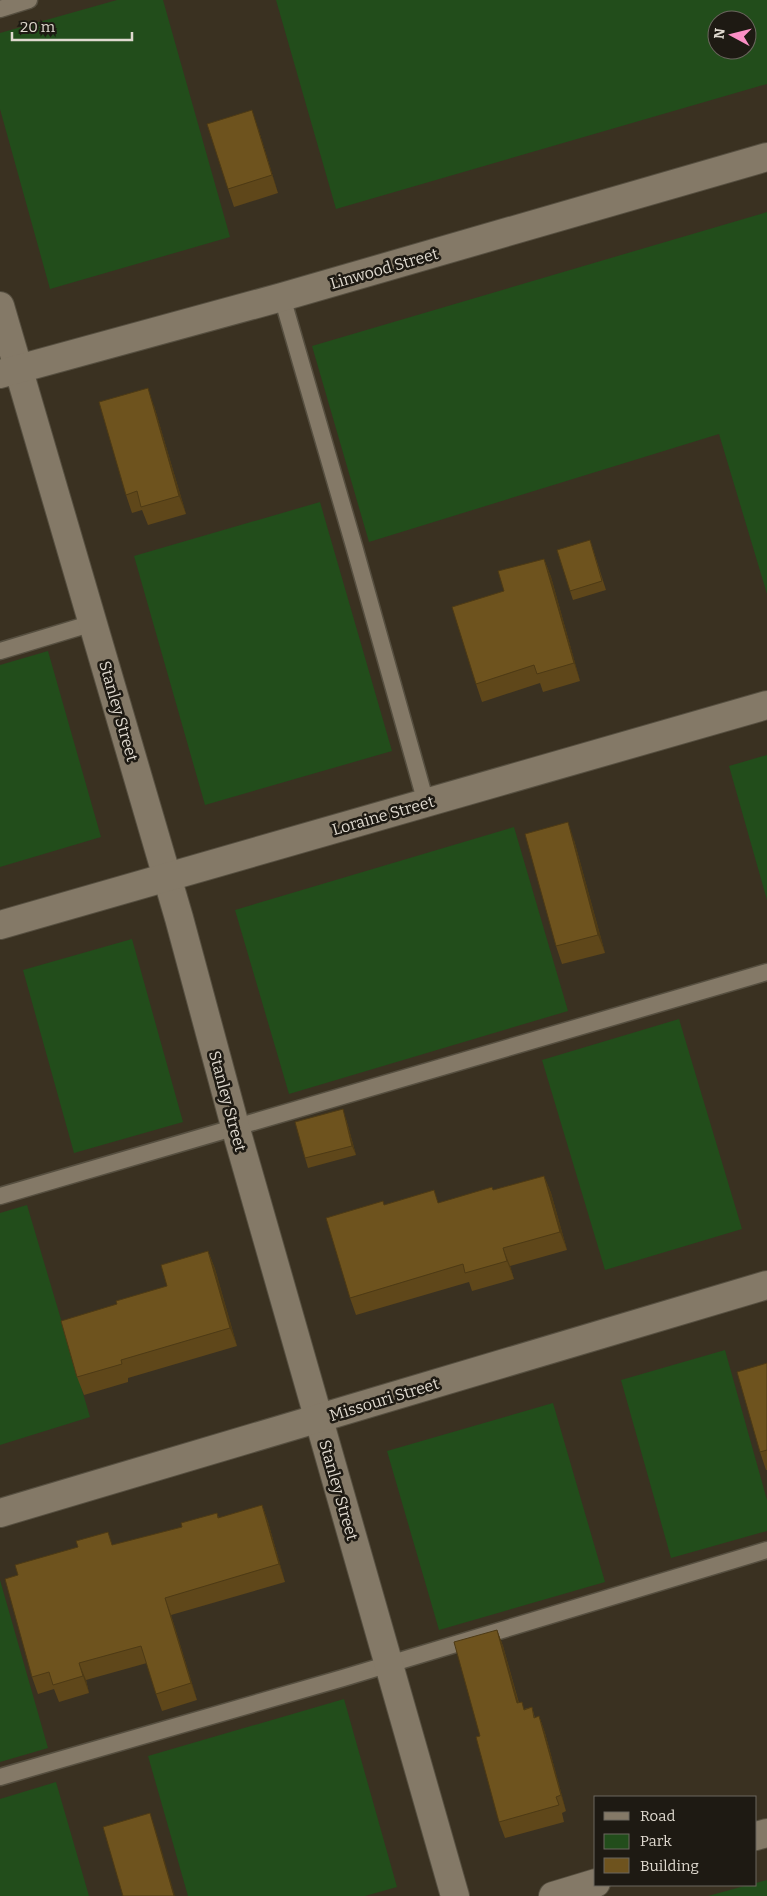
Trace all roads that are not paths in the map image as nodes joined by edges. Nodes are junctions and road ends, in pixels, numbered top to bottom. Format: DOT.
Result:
graph roads {
  1 [pos="29,0"];
  2 [pos="0,8"];
  3 [pos="767,157"];
  4 [pos="282,298"];
  5 [pos="0,306"];
  6 [pos="9,371"];
  7 [pos="93,623"];
  8 [pos="0,651"];
  9 [pos="767,705"];
  10 [pos="426,803"];
  11 [pos="166,876"];
  12 [pos="0,925"];
  13 [pos="767,972"];
  14 [pos="235,1126"];
  15 [pos="0,1196"];
  16 [pos="767,1285"];
  17 [pos="318,1419"];
  18 [pos="0,1513"];
  19 [pos="767,1550"];
  20 [pos="388,1664"];
  21 [pos="0,1777"];
  22 [pos="594,1885"];
  23 [pos="455,1896"];
  24 [pos="553,1896"];
  1 -- 2 [label="lane"];
  3 -- 4 [label="street, Linwood Street"];
  4 -- 6 [label="street, Linwood Street"];
  4 -- 10 [label="lane"];
  5 -- 6 [label="street, Stanley Street"];
  6 -- 7 [label="street, Stanley Street"];
  7 -- 8 [label="lane"];
  7 -- 11 [label="street, Stanley Street"];
  9 -- 10 [label="street, Loraine Street"];
  10 -- 11 [label="street, Loraine Street"];
  11 -- 12 [label="street, Loraine Street"];
  11 -- 14 [label="street, Stanley Street"];
  13 -- 14 [label="lane"];
  14 -- 15 [label="lane"];
  14 -- 17 [label="street, Stanley Street"];
  16 -- 17 [label="street, Missouri Street"];
  17 -- 18 [label="street, Missouri Street"];
  17 -- 20 [label="street, Stanley Street"];
  19 -- 20 [label="lane"];
  20 -- 21 [label="lane"];
  20 -- 23 [label="street, Stanley Street"];
  22 -- 24 [label="street"];
}
